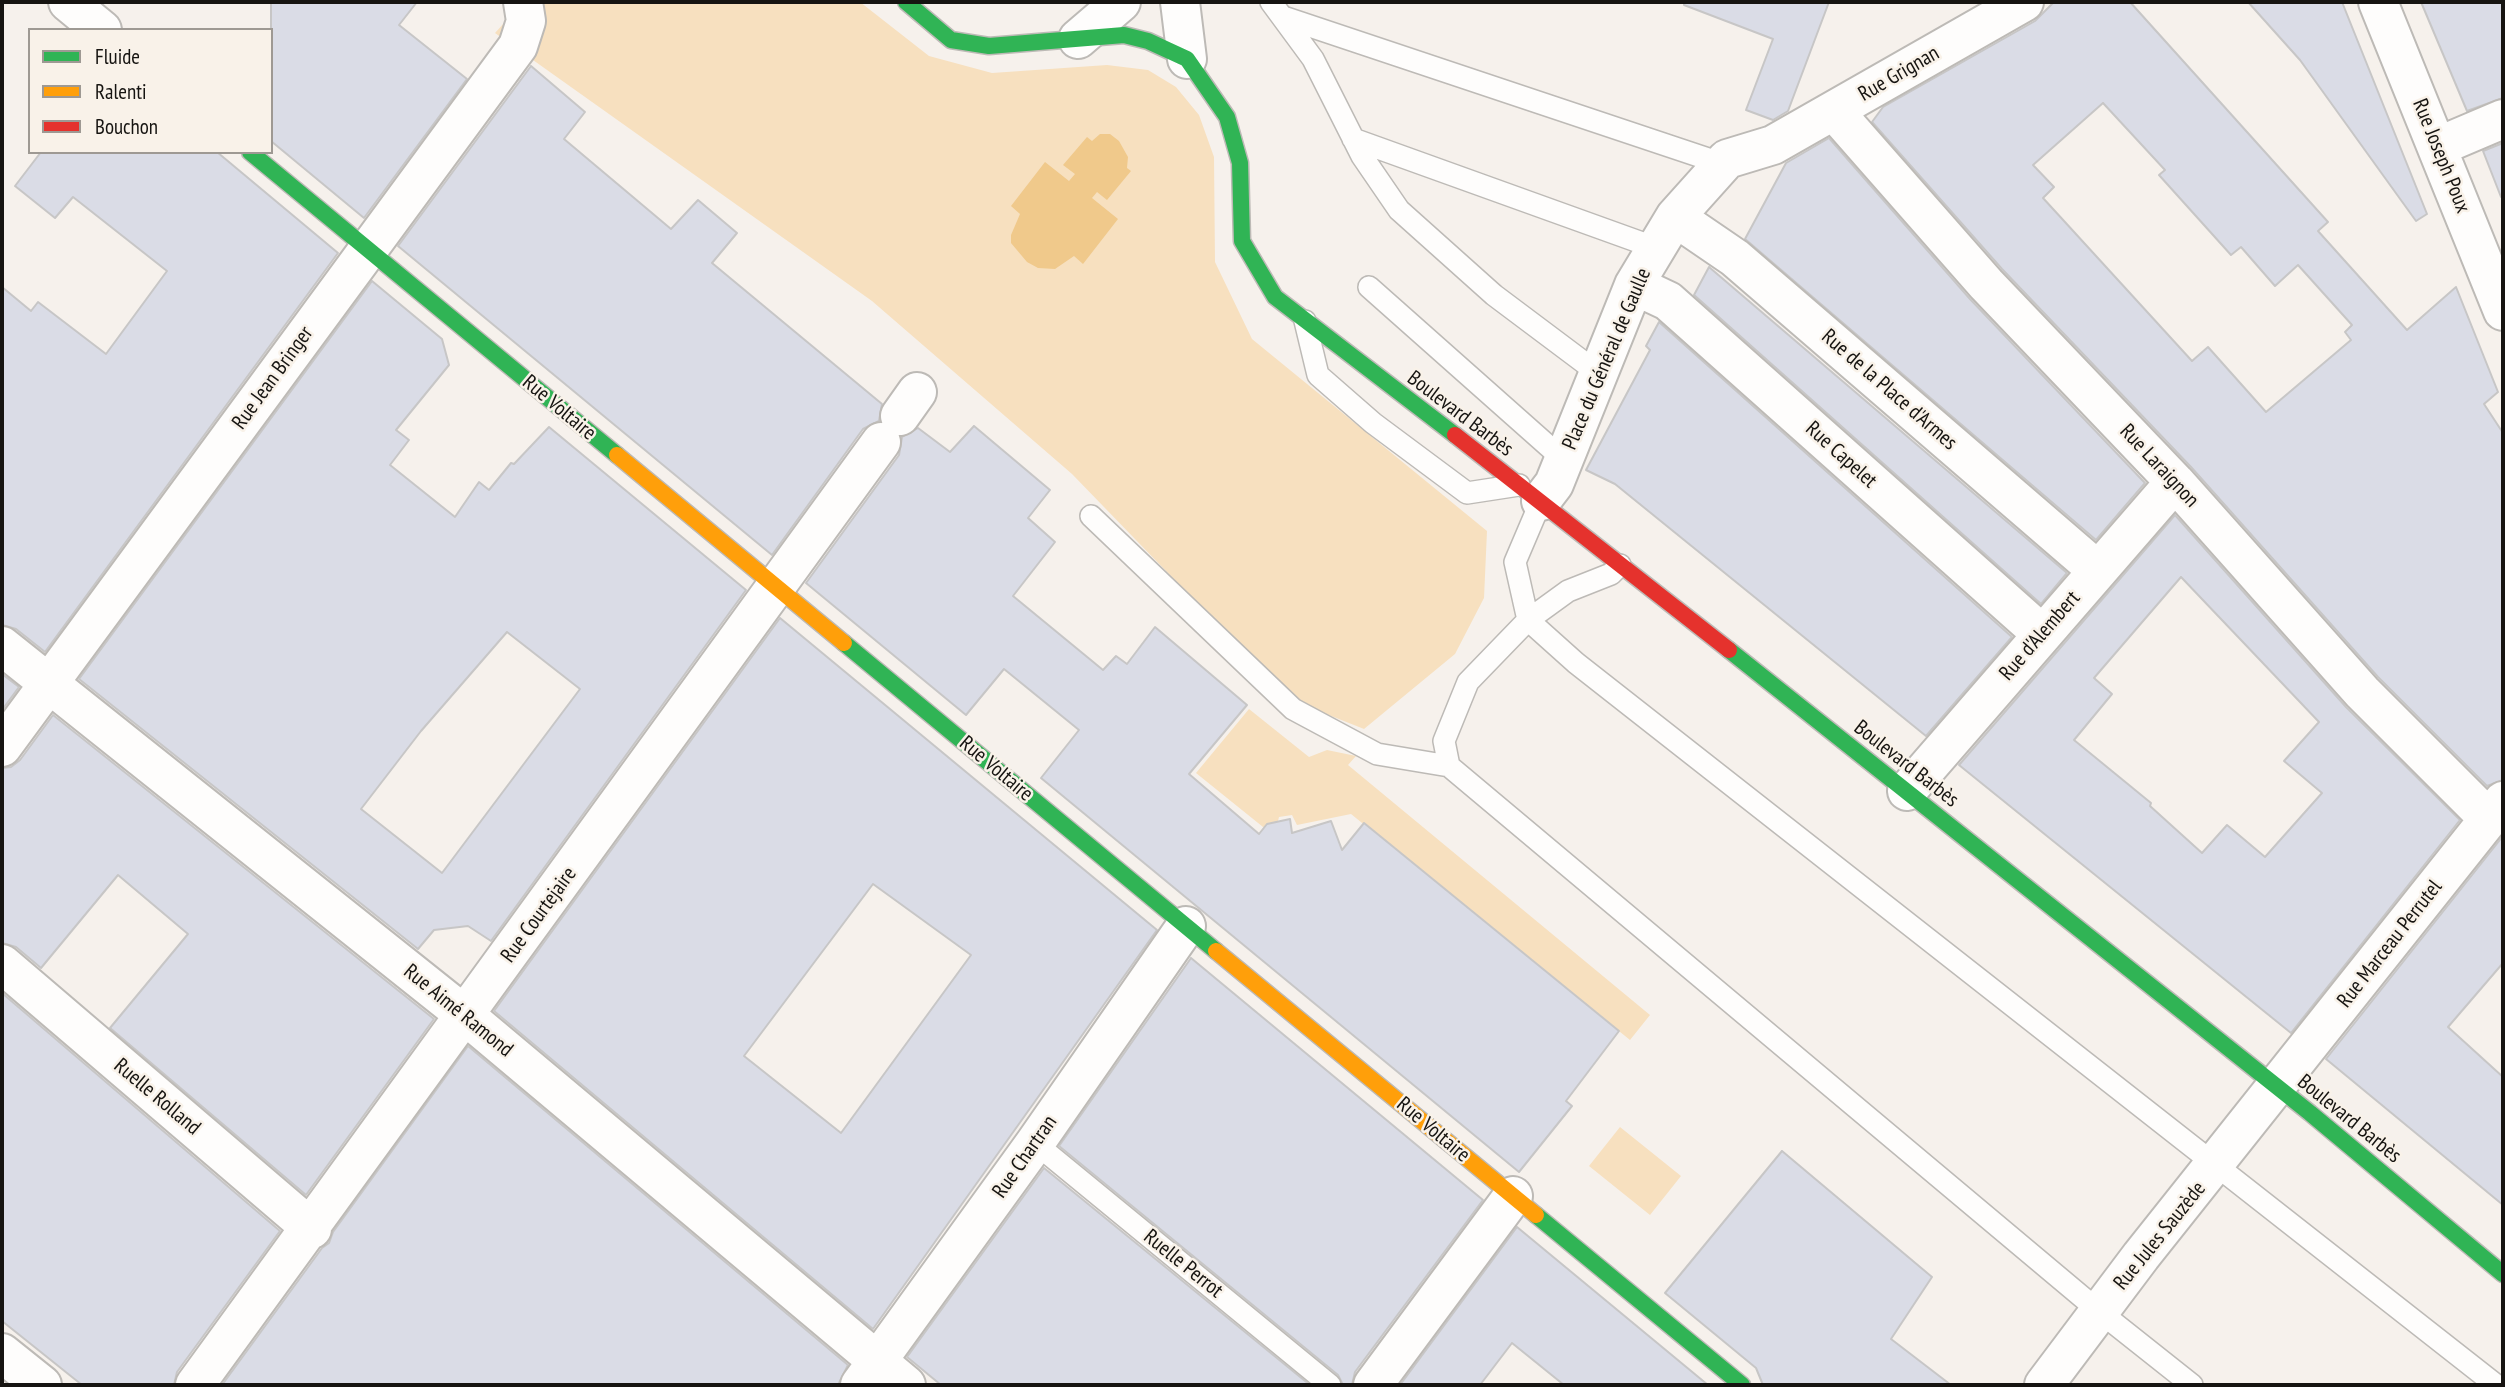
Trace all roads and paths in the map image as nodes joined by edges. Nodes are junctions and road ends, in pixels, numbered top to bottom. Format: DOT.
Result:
graph roads {
  1 [pos="68,2"];
  2 [pos="523,2"];
  3 [pos="906,2"];
  4 [pos="1121,2"];
  5 [pos="1180,2"];
  6 [pos="2024,2"];
  7 [pos="2378,2"];
  8 [pos="1277,10"];
  9 [pos="100,28"];
  10 [pos="1078,39"];
  11 [pos="1186,59"];
  12 [pos="1834,111"];
  13 [pos="2503,119"];
  14 [pos="1353,139"];
  15 [pos="1773,145"];
  16 [pos="2437,147"];
  17 [pos="252,154"];
  18 [pos="1723,164"];
  19 [pos="1666,233"];
  20 [pos="367,250"];
  21 [pos="1634,285"];
  22 [pos="1369,287"];
  23 [pos="2503,311"];
  24 [pos="1305,321"];
  25 [pos="1598,373"];
  26 [pos="899,417"];
  27 [pos="1564,460"];
  28 [pos="2175,482"];
  29 [pos="1530,493"];
  30 [pos="1091,516"];
  31 [pos="1620,565"];
  32 [pos="2097,570"];
  33 [pos="777,589"];
  34 [pos="1528,620"];
  35 [pos="2042,634"];
  36 [pos="2,646"];
  37 [pos="48,684"];
  38 [pos="2,747"];
  39 [pos="1449,766"];
  40 [pos="1907,791"];
  41 [pos="2496,809"];
  42 [pos="1186,926"];
  43 [pos="2,964"];
  44 [pos="466,1016"];
  45 [pos="2277,1088"];
  46 [pos="1035,1143"];
  47 [pos="2215,1167"];
  48 [pos="1513,1196"];
  49 [pos="312,1229"];
  50 [pos="2503,1274"];
  51 [pos="2100,1312"];
  52 [pos="2,1353"];
  53 [pos="869,1373"];
  54 [pos="42,1385"];
  55 [pos="195,1385"];
  56 [pos="906,1385"];
  57 [pos="1330,1385"];
  58 [pos="1373,1385"];
  59 [pos="1742,1385"];
  60 [pos="2044,1385"];
  61 [pos="2192,1385"];
  62 [pos="2497,1385"];
  1 -- 9 [label="street"];
  2 -- 20 [label="street, Rue Jean Bringer"];
  3 -- 10 [label="main road"];
  4 -- 10 [label="street"];
  5 -- 11 [label="street"];
  6 -- 12 [label="street, Rue Grignan"];
  7 -- 16 [label="street, Rue Joseph Poux"];
  8 -- 14 [label="lane"];
  8 -- 18 [label="lane"];
  10 -- 11 [label="main road"];
  11 -- 24 [label="main road, Boulevard Barbès"];
  12 -- 15 [label="street, Rue Grignan"];
  12 -- 28 [label="street, Rue Laraignon"];
  13 -- 16 [label="street"];
  14 -- 19 [label="lane"];
  14 -- 25 [label="lane"];
  15 -- 18 [label="street, Place du Général de Gaulle"];
  16 -- 23 [label="street, Rue Joseph Poux"];
  17 -- 20 [label="main road, Rue Voltaire"];
  18 -- 19 [label="street, Place du Général de Gaulle"];
  19 -- 21 [label="street, Place du Général de Gaulle"];
  19 -- 32 [label="street, Rue de la Place d'Armes"];
  20 -- 33 [label="main road, Rue Voltaire"];
  20 -- 37 [label="street, Rue Jean Bringer"];
  21 -- 25 [label="street, Place du Général de Gaulle"];
  21 -- 35 [label="street, Rue Capelet"];
  22 -- 27 [label="lane"];
  24 -- 29 [label="main road, Boulevard Barbès"];
  24 -- 29 [label="lane"];
  25 -- 27 [label="street, Place du Général de Gaulle"];
  26 -- 33 [label="street, Rue Courtejaire"];
  27 -- 29 [label="street, Place du Général de Gaulle"];
  28 -- 32 [label="street, Rue d'Alembert"];
  28 -- 41 [label="street, Rue Laraignon"];
  29 -- 31 [label="main road, Boulevard Barbès"];
  29 -- 34 [label="lane"];
  30 -- 39 [label="lane"];
  31 -- 34 [label="lane"];
  31 -- 40 [label="main road, Boulevard Barbès"];
  32 -- 35 [label="street, Rue d'Alembert"];
  33 -- 42 [label="main road, Rue Voltaire"];
  33 -- 44 [label="street, Rue Courtejaire"];
  34 -- 39 [label="lane"];
  34 -- 47 [label="lane"];
  35 -- 40 [label="street, Rue d'Alembert"];
  36 -- 37 [label="street, Rue Aimé Ramond"];
  37 -- 38 [label="street, Rue Jean Bringer"];
  37 -- 44 [label="street, Rue Aimé Ramond"];
  39 -- 51 [label="lane"];
  40 -- 45 [label="main road, Boulevard Barbès"];
  41 -- 45 [label="street, Rue Marceau Perrutel"];
  42 -- 46 [label="street, Rue Chartran"];
  42 -- 48 [label="main road, Rue Voltaire"];
  43 -- 49 [label="street, Ruelle Rolland"];
  44 -- 49 [label="street, Rue Courtejaire"];
  44 -- 53 [label="street, Rue Aimé Ramond"];
  45 -- 47 [label="street, Rue Jules Sauzède"];
  45 -- 50 [label="main road, Boulevard Barbès"];
  46 -- 53 [label="street, Rue Chartran"];
  46 -- 57 [label="lane, Ruelle Perrot"];
  47 -- 51 [label="street, Rue Jules Sauzède"];
  47 -- 62 [label="lane"];
  48 -- 58 [label="street"];
  48 -- 59 [label="main road, Rue Voltaire"];
  49 -- 55 [label="street, Rue Courtejaire"];
  51 -- 60 [label="street, Rue Jules Sauzède"];
  51 -- 61 [label="lane"];
  52 -- 54 [label="street"];
  53 -- 56 [label="street, Rue Aimé Ramond"];
}
